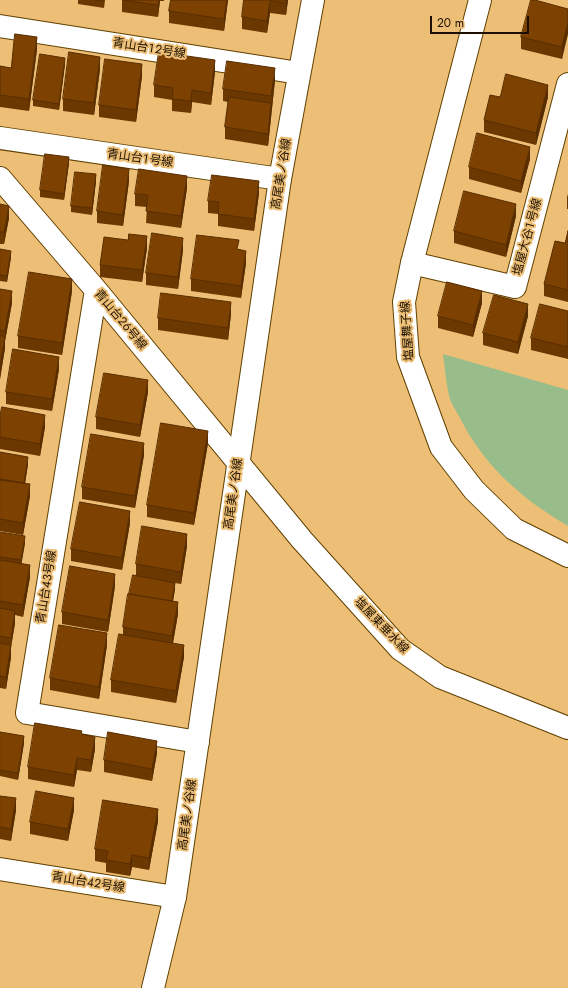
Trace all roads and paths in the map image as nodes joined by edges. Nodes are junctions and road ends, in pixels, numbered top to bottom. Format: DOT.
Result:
graph roads {
  1 [pos="313,0"];
  2 [pos="480,0"];
  3 [pos="0,26"];
  4 [pos="299,73"];
  5 [pos="568,84"];
  6 [pos="0,138"];
  7 [pos="0,178"];
  8 [pos="280,179"];
  9 [pos="412,263"];
  10 [pos="96,290"];
  11 [pos="239,463"];
  12 [pos="568,556"];
  13 [pos="568,728"];
  14 [pos="198,742"];
  15 [pos="0,869"];
  16 [pos="175,897"];
  17 [pos="153,988"];
  1 -- 4 [label="street, 高尾美ノ谷線"];
  2 -- 9 [label="street, 塩屋舞子線"];
  3 -- 4 [label="street, 青山台１２号線"];
  4 -- 8 [label="street, 高尾美ノ谷線"];
  5 -- 9 [label="street, 塩屋大谷１号線"];
  6 -- 8 [label="street, 青山台１号線"];
  7 -- 10 [label="street, 青山台２６号線"];
  8 -- 11 [label="street, 高尾美ノ谷線"];
  9 -- 12 [label="street, 塩屋舞子線"];
  10 -- 11 [label="street, 青山台２６号線"];
  10 -- 14 [label="street, 青山台４３号線"];
  11 -- 13 [label="street, 塩屋東垂水線"];
  11 -- 14 [label="street, 高尾美ノ谷線"];
  14 -- 16 [label="street, 高尾美ノ谷線"];
  15 -- 16 [label="street, 青山台４２号線"];
  16 -- 17 [label="street, 高尾美ノ谷線"];
}
